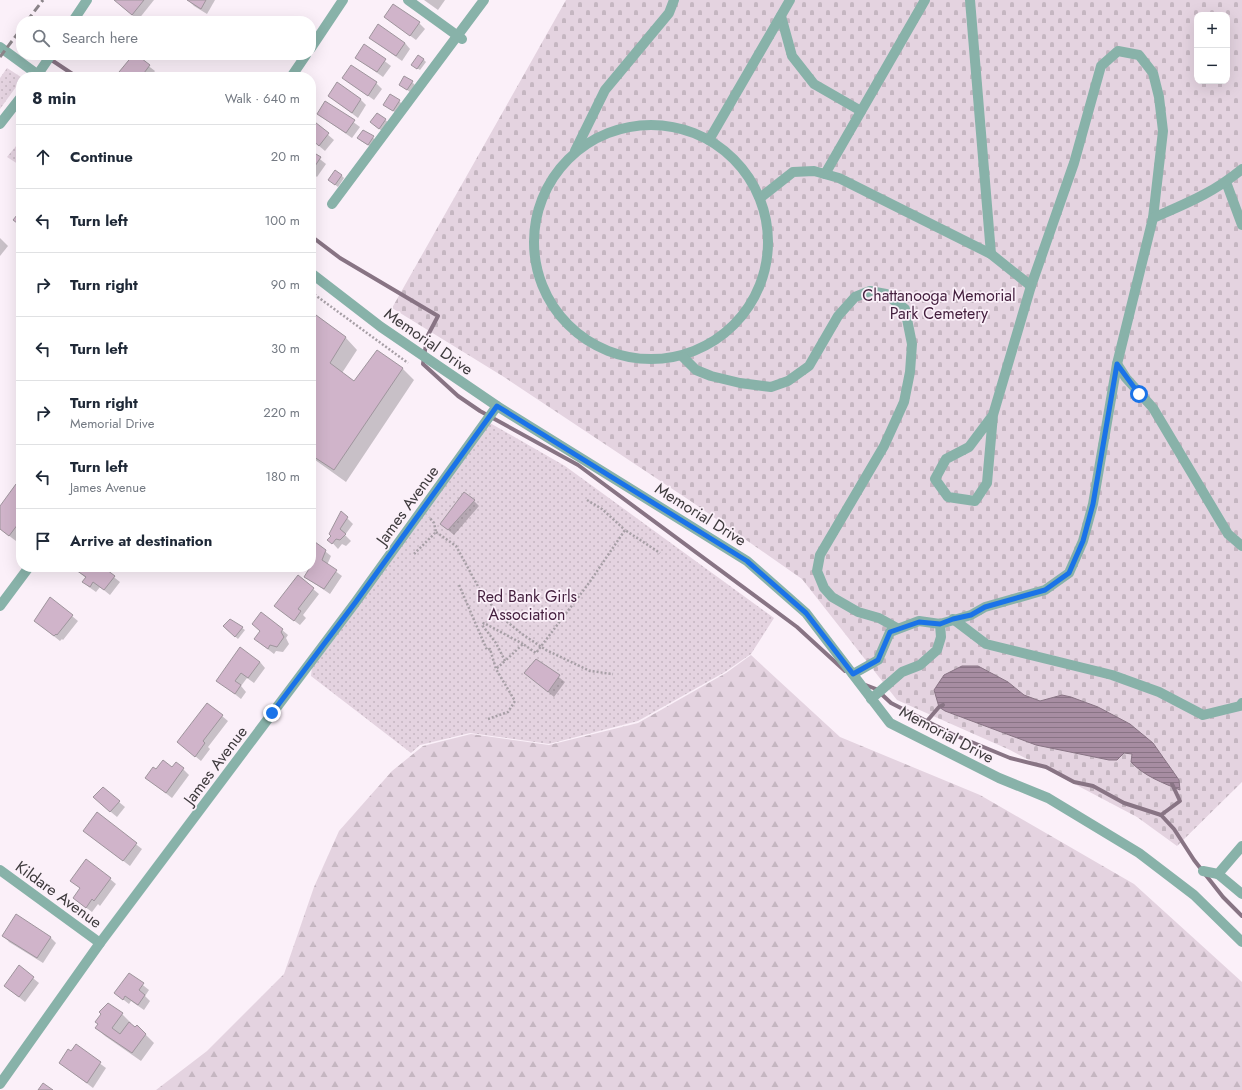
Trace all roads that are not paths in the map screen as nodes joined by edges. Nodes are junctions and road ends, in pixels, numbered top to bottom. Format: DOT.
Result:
graph roads {
  1 [pos="87,0"];
  2 [pos="343,0"];
  3 [pos="408,0"];
  4 [pos="484,0"];
  5 [pos="674,0"];
  6 [pos="790,0"];
  7 [pos="925,0"];
  8 [pos="970,0"];
  9 [pos="76,16"];
  10 [pos="781,16"];
  11 [pos="460,38"];
  12 [pos="316,40"];
  13 [pos="0,46"];
  14 [pos="16,59"];
  15 [pos="18,60"];
  16 [pos="48,60"];
  17 [pos="303,60"];
  18 [pos="33,72"];
  19 [pos="40,72"];
  20 [pos="294,72"];
  21 [pos="16,103"];
  22 [pos="861,111"];
  23 [pos="0,124"];
  24 [pos="709,140"];
  25 [pos="575,151"];
  26 [pos="1242,170"];
  27 [pos="825,174"];
  28 [pos="1226,182"];
  29 [pos="760,198"];
  30 [pos="332,204"];
  31 [pos="1153,218"];
  32 [pos="1242,225"];
  33 [pos="991,254"];
  34 [pos="316,277"];
  35 [pos="1031,286"];
  36 [pos="683,357"];
  37 [pos="1117,364"];
  38 [pos="497,406"];
  39 [pos="992,415"];
  40 [pos="1242,546"];
  41 [pos="24,572"];
  42 [pos="0,606"];
  43 [pos="953,619"];
  44 [pos="940,624"];
  45 [pos="898,628"];
  46 [pos="853,674"];
  47 [pos="872,699"];
  48 [pos="1242,703"];
  49 [pos="1242,846"];
  50 [pos="0,870"];
  51 [pos="1203,872"];
  52 [pos="1218,874"];
  53 [pos="1242,894"];
  54 [pos="1242,942"];
  55 [pos="100,943"];
  56 [pos="0,1084"];
  1 -- 9 [label="street"];
  2 -- 12 [label="street"];
  3 -- 11 [label="street"];
  4 -- 11 [label="street"];
  5 -- 25 [label="street"];
  6 -- 10 [label="street"];
  7 -- 22 [label="street"];
  8 -- 33 [label="street"];
  10 -- 22 [label="street"];
  10 -- 24 [label="street"];
  11 -- 30 [label="street"];
  13 -- 14 [label="street"];
  15 -- 18 [label="street"];
  16 -- 19 [label="street"];
  17 -- 20 [label="street"];
  21 -- 23 [label="street"];
  22 -- 27 [label="street"];
  24 -- 25 [label="street"];
  24 -- 29 [label="street"];
  25 -- 36 [label="street"];
  26 -- 28 [label="street"];
  27 -- 29 [label="street"];
  27 -- 33 [label="street"];
  28 -- 31 [label="street"];
  28 -- 32 [label="street"];
  29 -- 36 [label="street"];
  31 -- 35 [label="street"];
  31 -- 37 [label="street"];
  33 -- 35 [label="street"];
  34 -- 38 [label="street, Memorial Drive"];
  35 -- 39 [label="street"];
  36 -- 45 [label="street"];
  37 -- 40 [label="street"];
  37 -- 43 [label="street"];
  38 -- 46 [label="street, Memorial Drive"];
  38 -- 55 [label="street, James Avenue"];
  39 -- 39 [label="street"];
  41 -- 42 [label="street"];
  43 -- 44 [label="street"];
  43 -- 48 [label="street"];
  44 -- 45 [label="street"];
  44 -- 47 [label="street"];
  45 -- 46 [label="street"];
  46 -- 47 [label="street, Memorial Drive"];
  47 -- 54 [label="street, Memorial Drive"];
  49 -- 52 [label="street"];
  50 -- 55 [label="street, Kildare Avenue"];
  51 -- 52 [label="street"];
  52 -- 53 [label="street"];
  55 -- 56 [label="street, James Avenue"];
}
